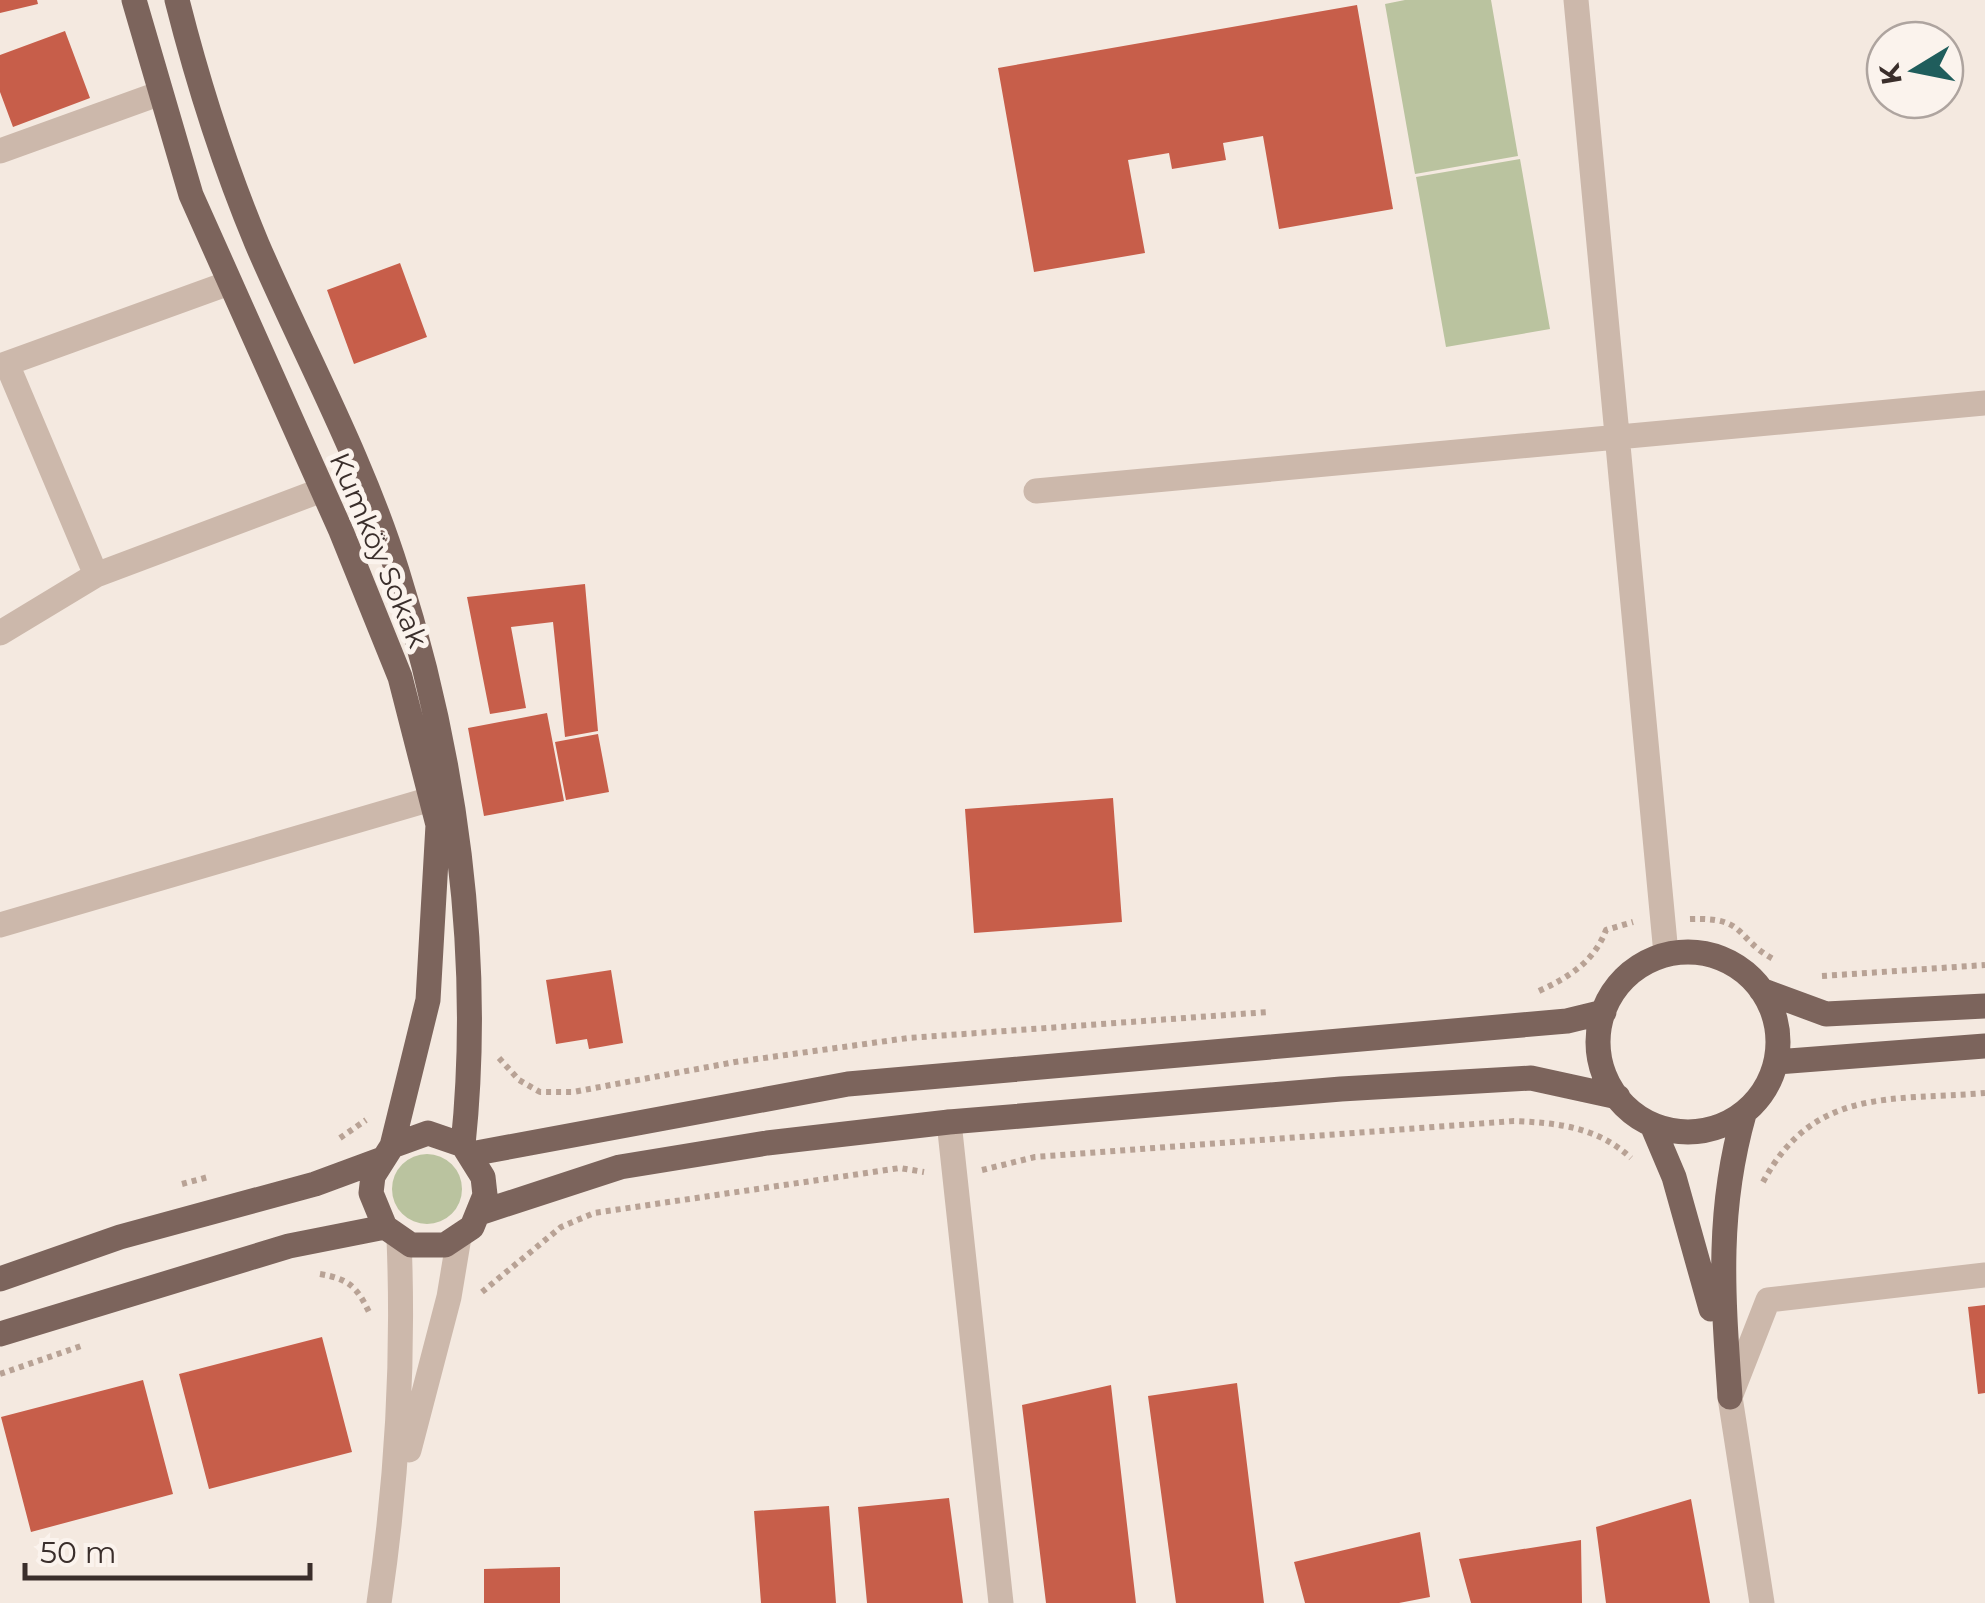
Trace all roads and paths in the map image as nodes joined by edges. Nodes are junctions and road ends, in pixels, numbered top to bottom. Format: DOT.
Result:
graph roads {
  1 [pos="134,0"];
  2 [pos="176,0"];
  3 [pos="1576,0"];
  4 [pos="158,94"];
  5 [pos="0,151"];
  6 [pos="229,283"];
  7 [pos="3,365"];
  8 [pos="1985,402"];
  9 [pos="1615,435"];
  10 [pos="322,490"];
  11 [pos="1036,492"];
  12 [pos="96,575"];
  13 [pos="0,633"];
  14 [pos="431,799"];
  15 [pos="1711,919"];
  16 [pos="1622,922"];
  17 [pos="0,925"];
  18 [pos="1666,954"];
  19 [pos="1778,962"];
  20 [pos="1985,965"];
  21 [pos="1817,976"];
  22 [pos="1761,990"];
  23 [pos="1533,994"];
  24 [pos="1985,1006"];
  25 [pos="1272,1012"];
  26 [pos="1604,1012"];
  27 [pos="1985,1046"];
  28 [pos="496,1055"];
  29 [pos="1776,1062"];
  30 [pos="1985,1093"];
  31 [pos="1618,1097"];
  32 [pos="373,1112"];
  33 [pos="1744,1114"];
  34 [pos="949,1122"];
  35 [pos="1652,1125"];
  36 [pos="330,1143"];
  37 [pos="467,1150"];
  38 [pos="386,1153"];
  39 [pos="1640,1169"];
  40 [pos="983,1170"];
  41 [pos="929,1173"];
  42 [pos="210,1176"];
  43 [pos="175,1186"];
  44 [pos="1760,1188"];
  45 [pos="480,1213"];
  46 [pos="392,1233"];
  47 [pos="459,1237"];
  48 [pos="1985,1274"];
  49 [pos="302,1277"];
  50 [pos="0,1279"];
  51 [pos="470,1304"];
  52 [pos="371,1326"];
  53 [pos="0,1334"];
  54 [pos="92,1342"];
  55 [pos="0,1374"];
  56 [pos="1730,1397"];
  57 [pos="392,1513"];
  58 [pos="379,1603"];
  59 [pos="1001,1603"];
  60 [pos="1762,1603"];
  1 -- 4 [label="main road, Kumköy Sokak"];
  2 -- 37 [label="main road, Kumköy Sokak"];
  3 -- 9 [label="street"];
  4 -- 5 [label="street"];
  4 -- 6 [label="main road, Kumköy Sokak"];
  6 -- 7 [label="street"];
  6 -- 10 [label="main road, Kumköy Sokak"];
  7 -- 12 [label="street"];
  8 -- 9 [label="street"];
  9 -- 11 [label="street"];
  9 -- 18 [label="street"];
  10 -- 12 [label="street"];
  10 -- 14 [label="main road, Kumköy Sokak"];
  12 -- 13 [label="street"];
  14 -- 17 [label="street"];
  14 -- 38 [label="main road, Kumköy Sokak"];
  15 -- 19 [label="path"];
  16 -- 23 [label="path"];
  18 -- 22 [label="main road"];
  18 -- 26 [label="main road"];
  20 -- 21 [label="path"];
  22 -- 24 [label="main road"];
  22 -- 29 [label="main road"];
  25 -- 28 [label="path"];
  26 -- 31 [label="main road"];
  26 -- 37 [label="main road"];
  27 -- 29 [label="main road"];
  29 -- 33 [label="main road"];
  30 -- 44 [label="path"];
  31 -- 34 [label="main road"];
  31 -- 35 [label="main road"];
  32 -- 36 [label="path"];
  33 -- 35 [label="main road"];
  33 -- 56 [label="main road"];
  34 -- 45 [label="main road"];
  34 -- 59 [label="street"];
  35 -- 56 [label="main road"];
  37 -- 38 [label="main road"];
  37 -- 45 [label="main road"];
  38 -- 46 [label="main road"];
  38 -- 50 [label="main road"];
  39 -- 40 [label="path"];
  41 -- 51 [label="path"];
  42 -- 43 [label="path"];
  45 -- 47 [label="main road"];
  46 -- 47 [label="main road"];
  46 -- 53 [label="main road"];
  46 -- 57 [label="street"];
  47 -- 57 [label="street"];
  48 -- 56 [label="street"];
  49 -- 52 [label="path"];
  54 -- 55 [label="path"];
  56 -- 60 [label="street"];
  57 -- 58 [label="street"];
}
